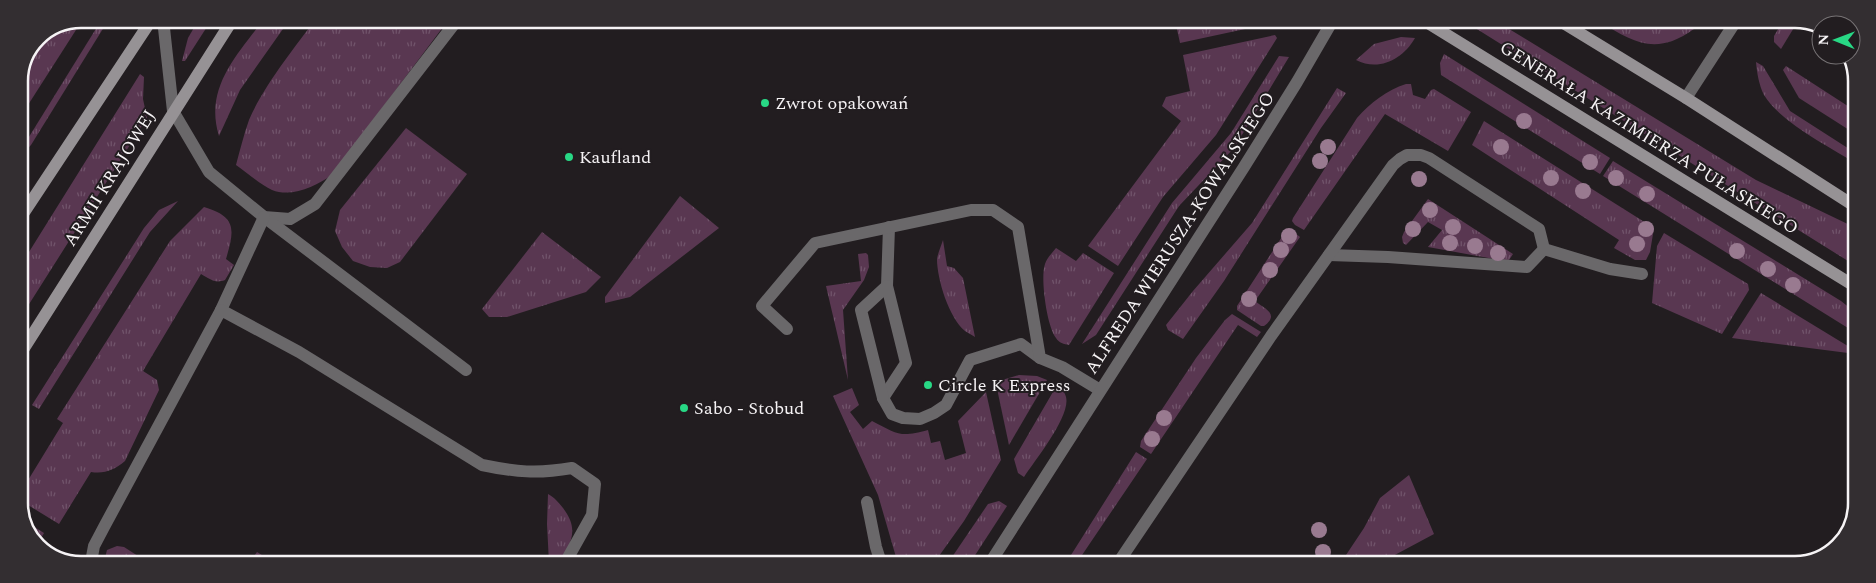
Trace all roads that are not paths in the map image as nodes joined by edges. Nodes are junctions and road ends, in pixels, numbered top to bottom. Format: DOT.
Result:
graph roads {
  1 [pos="146,28"];
  2 [pos="164,28"];
  3 [pos="227,28"];
  4 [pos="451,28"];
  5 [pos="1328,28"];
  6 [pos="1436,28"];
  7 [pos="1571,28"];
  8 [pos="1731,28"];
  9 [pos="1686,98"];
  10 [pos="173,111"];
  11 [pos="1848,202"];
  12 [pos="28,206"];
  13 [pos="264,217"];
  14 [pos="890,227"];
  15 [pos="1544,249"];
  16 [pos="1329,254"];
  17 [pos="1642,274"];
  18 [pos="1848,282"];
  19 [pos="887,286"];
  20 [pos="221,310"];
  21 [pos="788,329"];
  22 [pos="28,342"];
  23 [pos="1040,358"];
  24 [pos="466,370"];
  25 [pos="1100,390"];
  26 [pos="883,398"];
  27 [pos="867,502"];
  28 [pos="92,556"];
  29 [pos="569,556"];
  30 [pos="879,556"];
  31 [pos="994,556"];
  32 [pos="1123,556"];
  1 -- 12 [label="main road"];
  2 -- 10 [label="street"];
  3 -- 10 [label="main road, ARMII KRAJOWEJ"];
  4 -- 13 [label="street"];
  5 -- 25 [label="street, ALFREDA WIERUSZA-KOWALSKIEGO"];
  6 -- 18 [label="main road, GENERAŁA KAZIMIERZA PUŁASKIEGO"];
  7 -- 9 [label="main road"];
  8 -- 9 [label="street"];
  9 -- 11 [label="main road"];
  10 -- 13 [label="street"];
  10 -- 22 [label="main road, ARMII KRAJOWEJ"];
  13 -- 20 [label="street"];
  13 -- 24 [label="street"];
  14 -- 19 [label="street"];
  14 -- 21 [label="street"];
  14 -- 23 [label="street"];
  15 -- 16 [label="street"];
  15 -- 16 [label="street"];
  15 -- 17 [label="street"];
  16 -- 32 [label="street"];
  19 -- 26 [label="street"];
  19 -- 26 [label="street"];
  20 -- 28 [label="street"];
  20 -- 29 [label="street"];
  23 -- 25 [label="street"];
  23 -- 26 [label="street"];
  25 -- 31 [label="street, ALFREDA WIERUSZA-KOWALSKIEGO"];
  27 -- 30 [label="street"];
}
